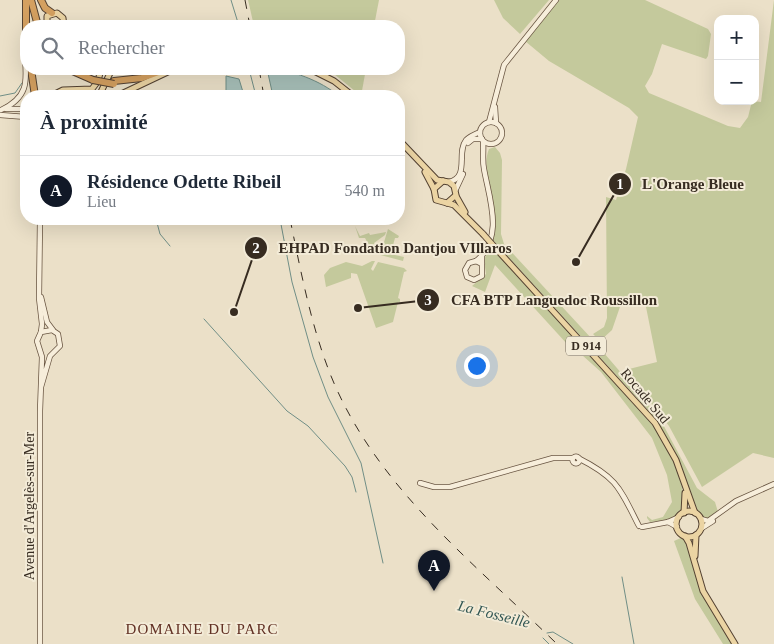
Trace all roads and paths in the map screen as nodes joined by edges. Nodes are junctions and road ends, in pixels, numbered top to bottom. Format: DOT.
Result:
graph roads {
  1 [pos="28,0"];
  2 [pos="41,0"];
  3 [pos="556,0"];
  4 [pos="52,13"];
  5 [pos="27,20"];
  6 [pos="34,20"];
  7 [pos="47,20"];
  8 [pos="62,20"];
  9 [pos="26,75"];
  10 [pos="32,75"];
  11 [pos="84,75"];
  12 [pos="86,75"];
  13 [pos="100,75"];
  14 [pos="101,75"];
  15 [pos="109,75"];
  16 [pos="152,75"];
  17 [pos="157,75"];
  18 [pos="322,75"];
  19 [pos="326,75"];
  20 [pos="94,79"];
  21 [pos="24,90"];
  22 [pos="34,90"];
  23 [pos="63,90"];
  24 [pos="94,90"];
  25 [pos="102,90"];
  26 [pos="129,90"];
  27 [pos="347,90"];
  28 [pos="348,90"];
  29 [pos="20,96"];
  30 [pos="495,100"];
  31 [pos="20,109"];
  32 [pos="0,111"];
  33 [pos="20,115"];
  34 [pos="489,122"];
  35 [pos="496,123"];
  36 [pos="480,132"];
  37 [pos="482,140"];
  38 [pos="491,145"];
  39 [pos="405,148"];
  40 [pos="405,149"];
  41 [pos="483,160"];
  42 [pos="443,181"];
  43 [pos="449,182"];
  44 [pos="434,189"];
  45 [pos="456,189"];
  46 [pos="456,195"];
  47 [pos="447,203"];
  48 [pos="471,221"];
  49 [pos="40,225"];
  50 [pos="482,254"];
  51 [pos="476,261"];
  52 [pos="482,264"];
  53 [pos="40,291"];
  54 [pos="54,330"];
  55 [pos="41,332"];
  56 [pos="41,350"];
  57 [pos="53,352"];
  58 [pos="41,387"];
  59 [pos="422,482"];
  60 [pos="685,485"];
  61 [pos="772,485"];
  62 [pos="749,494"];
  63 [pos="684,513"];
  64 [pos="695,513"];
  65 [pos="679,517"];
  66 [pos="701,519"];
  67 [pos="668,522"];
  68 [pos="677,527"];
  69 [pos="702,528"];
  70 [pos="696,535"];
  71 [pos="685,536"];
  72 [pos="696,566"];
  73 [pos="39,644"];
  74 [pos="735,644"];
  1 -- 5 [label="highway"];
  1 -- 6 [label="highway"];
  2 -- 4 [label="highway"];
  3 -- 30 [label="street"];
  4 -- 7 [label="main road"];
  4 -- 8 [label="main road"];
  9 -- 21 [label="street"];
  10 -- 22 [label="highway"];
  11 -- 20 [label="highway"];
  12 -- 20 [label="highway"];
  13 -- 23 [label="main road"];
  14 -- 24 [label="main road"];
  15 -- 25 [label="main road"];
  16 -- 20 [label="highway, bridge"];
  17 -- 26 [label="main road"];
  18 -- 27 [label="main road"];
  19 -- 28 [label="main road"];
  29 -- 32 [label="street"];
  30 -- 34 [label="street"];
  30 -- 35 [label="street"];
  31 -- 32 [label="street"];
  32 -- 33 [label="street"];
  34 -- 35 [label="street"];
  34 -- 36 [label="street"];
  35 -- 38 [label="street"];
  36 -- 37 [label="street"];
  36 -- 43 [label="street"];
  37 -- 38 [label="street"];
  37 -- 41 [label="street"];
  37 -- 45 [label="street"];
  38 -- 41 [label="street"];
  39 -- 42 [label="main road"];
  40 -- 44 [label="main road"];
  41 -- 50 [label="street"];
  42 -- 43 [label="main road"];
  42 -- 44 [label="main road"];
  43 -- 45 [label="main road"];
  44 -- 47 [label="main road"];
  45 -- 46 [label="main road"];
  46 -- 47 [label="main road"];
  46 -- 48 [label="main road, Rocade Sud / D 914"];
  47 -- 48 [label="main road, Rocade Sud / D 914"];
  48 -- 60 [label="main road, Rocade Sud / D 914, bridge"];
  49 -- 53 [label="street"];
  50 -- 51 [label="street"];
  50 -- 52 [label="street"];
  51 -- 52 [label="street"];
  51 -- 52 [label="street"];
  53 -- 54 [label="street"];
  53 -- 55 [label="street"];
  54 -- 55 [label="street"];
  54 -- 57 [label="street"];
  55 -- 56 [label="street"];
  56 -- 57 [label="street"];
  56 -- 58 [label="street, Avenue d'Argelès-sur-Mer"];
  57 -- 58 [label="street, Avenue d'Argelès-sur-Mer"];
  58 -- 73 [label="street, Avenue d'Argelès-sur-Mer"];
  59 -- 67 [label="street"];
  60 -- 63 [label="main road, D 914"];
  60 -- 64 [label="main road, D 914"];
  61 -- 62 [label="street"];
  62 -- 66 [label="street"];
  62 -- 69 [label="street"];
  63 -- 64 [label="main road"];
  63 -- 65 [label="main road"];
  64 -- 66 [label="main road"];
  65 -- 67 [label="street"];
  65 -- 68 [label="main road"];
  66 -- 69 [label="main road"];
  67 -- 68 [label="street"];
  68 -- 71 [label="main road"];
  69 -- 70 [label="main road"];
  70 -- 71 [label="main road"];
  70 -- 72 [label="main road"];
  71 -- 72 [label="main road"];
  72 -- 74 [label="main road"];
}
